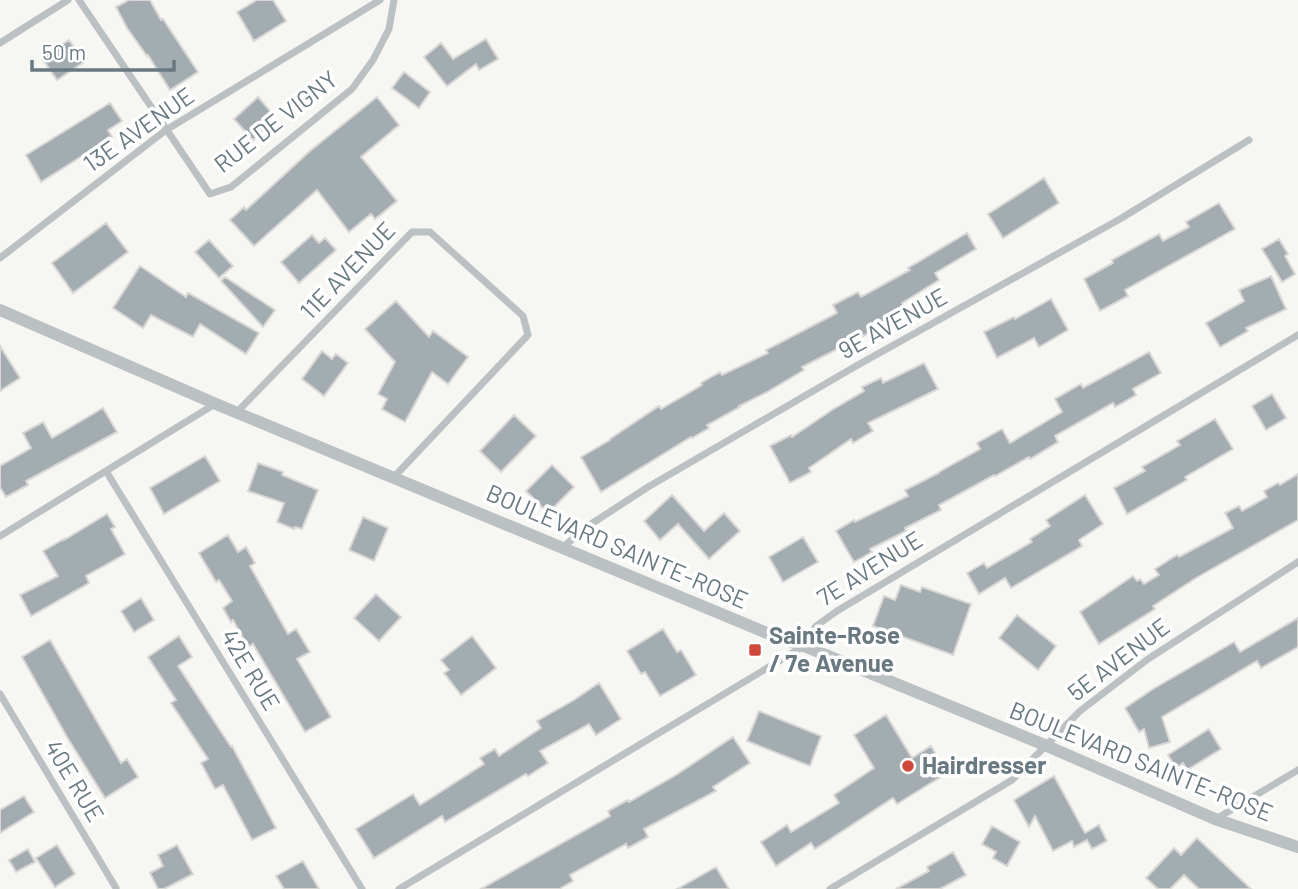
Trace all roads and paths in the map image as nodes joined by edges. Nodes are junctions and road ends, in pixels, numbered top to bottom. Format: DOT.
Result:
graph roads {
  1 [pos="68,0"];
  2 [pos="79,0"];
  3 [pos="380,0"];
  4 [pos="394,0"];
  5 [pos="0,43"];
  6 [pos="166,130"];
  7 [pos="1249,140"];
  8 [pos="0,258"];
  9 [pos="0,310"];
  10 [pos="1298,335"];
  11 [pos="216,404"];
  12 [pos="237,412"];
  13 [pos="106,471"];
  14 [pos="394,477"];
  15 [pos="0,536"];
  16 [pos="562,548"];
  17 [pos="1298,562"];
  18 [pos="804,646"];
  19 [pos="0,694"];
  20 [pos="1048,746"];
  21 [pos="1298,770"];
  22 [pos="1215,820"];
  23 [pos="1298,847"];
  24 [pos="116,888"];
  25 [pos="362,889"];
  26 [pos="399,889"];
  27 [pos="830,889"];
  1 -- 5 [label="street"];
  2 -- 6 [label="street"];
  3 -- 6 [label="street, 13E AVENUE"];
  4 -- 6 [label="street, RUE DE VIGNY"];
  6 -- 8 [label="street, 13E AVENUE"];
  7 -- 16 [label="street, 9E AVENUE"];
  9 -- 11 [label="street, BOULEVARD SAINTE-ROSE"];
  10 -- 18 [label="street, 7E AVENUE"];
  11 -- 12 [label="street, BOULEVARD SAINTE-ROSE"];
  11 -- 13 [label="street"];
  12 -- 14 [label="street, BOULEVARD SAINTE-ROSE"];
  12 -- 14 [label="street, 11E AVENUE"];
  13 -- 15 [label="street"];
  13 -- 25 [label="street, 42E RUE"];
  14 -- 16 [label="street, BOULEVARD SAINTE-ROSE"];
  16 -- 18 [label="street, BOULEVARD SAINTE-ROSE"];
  17 -- 20 [label="street, 5E AVENUE"];
  18 -- 20 [label="street, BOULEVARD SAINTE-ROSE"];
  18 -- 26 [label="street, 7E AVENUE"];
  19 -- 24 [label="street, 40E RUE"];
  20 -- 22 [label="street, BOULEVARD SAINTE-ROSE"];
  20 -- 27 [label="street, 5E AVENUE"];
  21 -- 22 [label="street"];
  22 -- 23 [label="street, BOULEVARD SAINTE-ROSE"];
}
